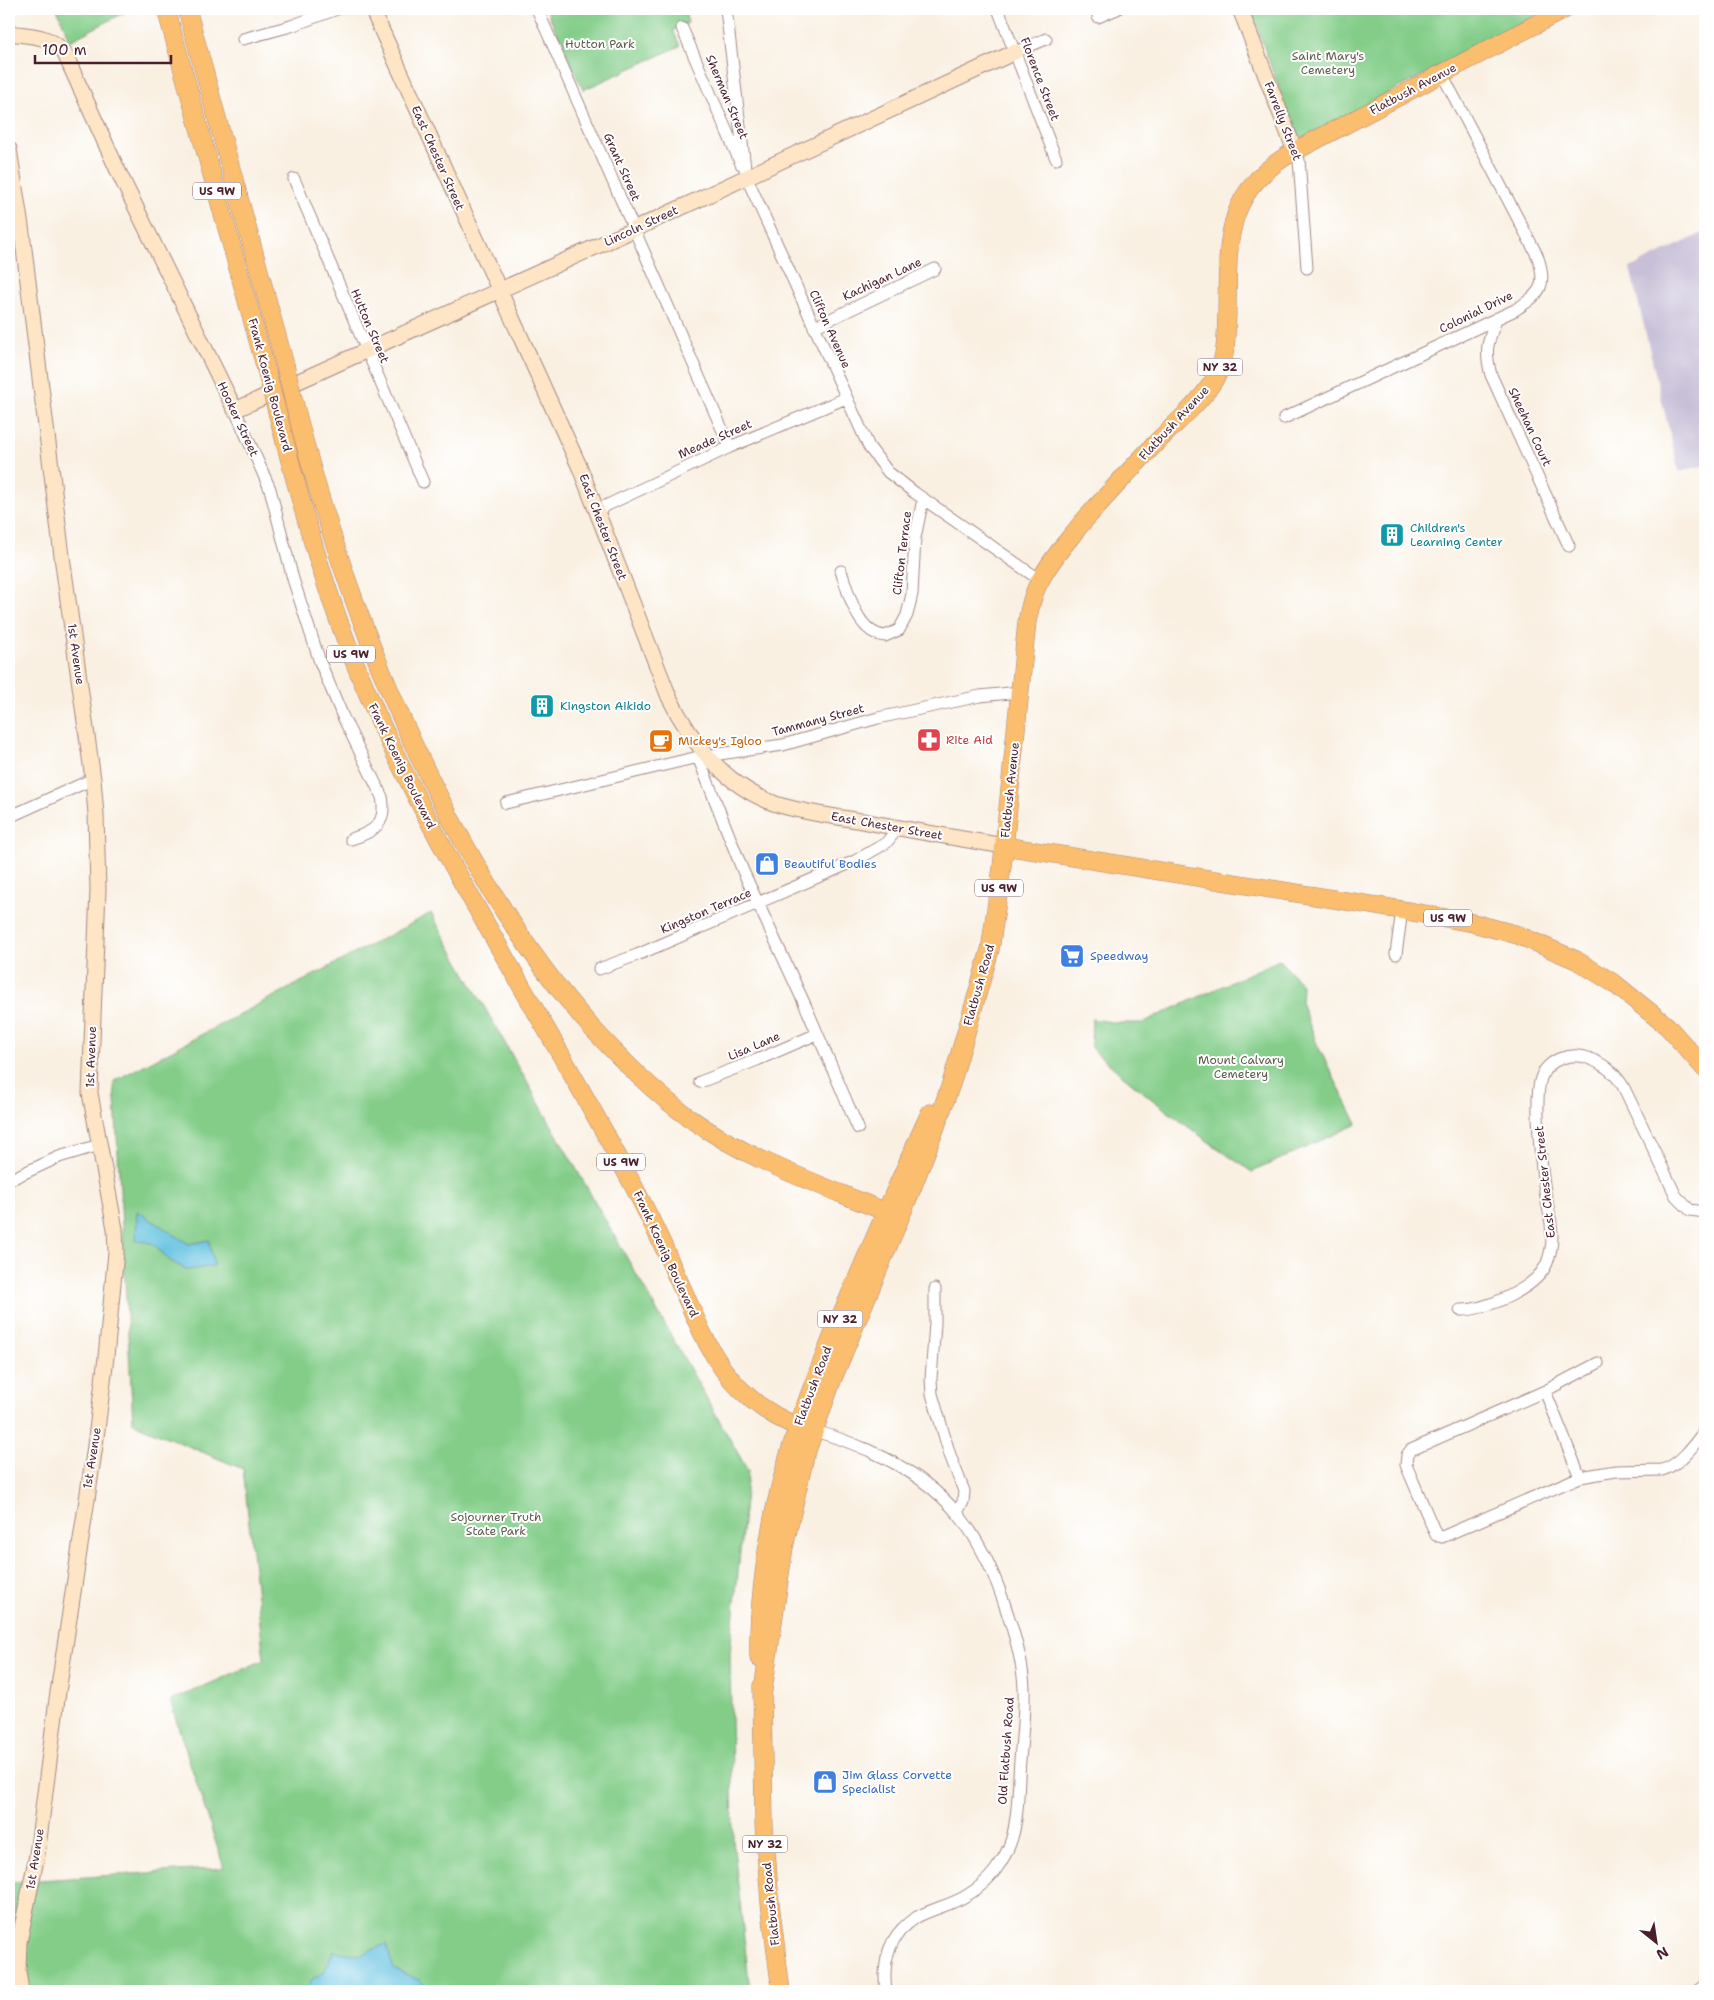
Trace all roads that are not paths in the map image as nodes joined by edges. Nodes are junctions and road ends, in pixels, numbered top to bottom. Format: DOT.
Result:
graph roads {
  1 [pos="166,9"];
  2 [pos="187,9"];
  3 [pos="338,9"];
  4 [pos="372,9"];
  5 [pos="537,9"];
  6 [pos="726,9"];
  7 [pos="998,9"];
  8 [pos="1117,9"];
  9 [pos="1240,9"];
  10 [pos="1565,9"];
  11 [pos="1098,18"];
  12 [pos="682,28"];
  13 [pos="9,33"];
  14 [pos="1046,39"];
  15 [pos="243,40"];
  16 [pos="1015,52"];
  17 [pos="1442,74"];
  18 [pos="9,149"];
  19 [pos="1295,151"];
  20 [pos="1056,159"];
  21 [pos="746,176"];
  22 [pos="294,180"];
  23 [pos="635,229"];
  24 [pos="1307,268"];
  25 [pos="935,269"];
  26 [pos="498,291"];
  27 [pos="1497,318"];
  28 [pos="814,327"];
  29 [pos="366,352"];
  30 [pos="846,398"];
  31 [pos="235,410"];
  32 [pos="1284,418"];
  33 [pos="730,447"];
  34 [pos="422,482"];
  35 [pos="923,499"];
  36 [pos="597,510"];
  37 [pos="1569,546"];
  38 [pos="841,571"];
  39 [pos="1040,580"];
  40 [pos="1020,692"];
  41 [pos="703,756"];
  42 [pos="93,779"];
  43 [pos="506,803"];
  44 [pos="9,817"];
  45 [pos="898,828"];
  46 [pos="351,839"];
  47 [pos="1004,846"];
  48 [pos="757,904"];
  49 [pos="1402,910"];
  50 [pos="993,930"];
  51 [pos="1396,954"];
  52 [pos="599,969"];
  53 [pos="817,1034"];
  54 [pos="963,1039"];
  55 [pos="1705,1069"];
  56 [pos="700,1082"];
  57 [pos="858,1128"];
  58 [pos="99,1145"];
  59 [pos="9,1180"];
  60 [pos="886,1212"];
  61 [pos="1705,1212"];
  62 [pos="895,1230"];
  63 [pos="935,1289"];
  64 [pos="1460,1310"];
  65 [pos="1598,1363"];
  66 [pos="1545,1391"];
  67 [pos="805,1429"];
  68 [pos="1705,1430"];
  69 [pos="1580,1477"];
  70 [pos="957,1512"];
  71 [pos="1705,1986"];
  72 [pos="22,1991"];
  73 [pos="781,1991"];
  74 [pos="886,1991"];
  75 [pos="1698,1991"];
  1 -- 67 [label="main road, Frank Koenig Boulevard / US 9W, bridge"];
  2 -- 60 [label="main road, Frank Koenig Boulevard / US 9W, bridge"];
  3 -- 15 [label="street"];
  4 -- 26 [label="street, East Chester Street"];
  5 -- 23 [label="street, Grant Street"];
  6 -- 21 [label="street, Clifton Avenue"];
  7 -- 16 [label="street, Florence Street"];
  8 -- 11 [label="street"];
  9 -- 19 [label="street, Farrelly Street"];
  10 -- 17 [label="main road, Flatbush Avenue / NY 32"];
  12 -- 21 [label="street, Sherman Street"];
  13 -- 31 [label="street, Hooker Street"];
  14 -- 16 [label="street, Lincoln Street"];
  16 -- 20 [label="street, Florence Street"];
  16 -- 21 [label="street, Lincoln Street"];
  17 -- 19 [label="main road, Flatbush Avenue / NY 32"];
  17 -- 27 [label="street, Colonial Drive"];
  18 -- 42 [label="street, 1st Avenue"];
  19 -- 24 [label="street, Farrelly Street"];
  19 -- 39 [label="main road, Flatbush Avenue / NY 32"];
  21 -- 23 [label="street, Lincoln Street"];
  21 -- 28 [label="street, Clifton Avenue"];
  22 -- 29 [label="street, Hutton Street"];
  23 -- 26 [label="street, Lincoln Street"];
  23 -- 33 [label="street, Grant Street"];
  25 -- 28 [label="street, Kachigan Lane"];
  26 -- 29 [label="street, Lincoln Street"];
  26 -- 36 [label="street, East Chester Street"];
  27 -- 32 [label="street, Colonial Drive"];
  27 -- 37 [label="street, Sheehan Court"];
  28 -- 30 [label="street, Clifton Avenue"];
  29 -- 31 [label="street, Lincoln Street"];
  29 -- 34 [label="street, Hutton Street"];
  30 -- 33 [label="street, Meade Street"];
  30 -- 35 [label="street, Clifton Avenue"];
  31 -- 46 [label="street, Hooker Street"];
  33 -- 36 [label="street, Meade Street"];
  35 -- 38 [label="street, Clifton Terrace"];
  35 -- 39 [label="street, Clifton Avenue"];
  36 -- 41 [label="street, East Chester Street"];
  39 -- 40 [label="main road, Flatbush Avenue / NY 32"];
  40 -- 41 [label="street, Tammany Street"];
  40 -- 47 [label="main road, Flatbush Avenue / NY 32"];
  41 -- 43 [label="street, Tammany Street"];
  41 -- 45 [label="street, East Chester Street"];
  41 -- 48 [label="street, East Chester Street"];
  42 -- 44 [label="street"];
  42 -- 58 [label="street, 1st Avenue"];
  45 -- 47 [label="street, East Chester Street"];
  45 -- 48 [label="street, Kingston Terrace"];
  47 -- 49 [label="main road, US 9W"];
  47 -- 50 [label="main road, Flatbush Avenue / US 9W"];
  48 -- 52 [label="street, Kingston Terrace"];
  48 -- 53 [label="street, East Chester Street"];
  49 -- 51 [label="street"];
  49 -- 55 [label="main road, US 9W"];
  50 -- 54 [label="main road, Flatbush Road / US 9W"];
  53 -- 56 [label="street, Lisa Lane"];
  53 -- 57 [label="street, East Chester Street"];
  54 -- 60 [label="main road, Flatbush Road / US 9W"];
  54 -- 62 [label="main road, Flatbush Road / US 9W"];
  58 -- 59 [label="street"];
  58 -- 72 [label="street, 1st Avenue"];
  60 -- 62 [label="main road"];
  60 -- 67 [label="main road, Flatbush Road / NY 32"];
  61 -- 64 [label="street, East Chester Street"];
  62 -- 67 [label="main road, Flatbush Road / US 9W"];
  63 -- 70 [label="street"];
  65 -- 66 [label="street"];
  66 -- 69 [label="street"];
  66 -- 69 [label="street"];
  67 -- 70 [label="street, Old Flatbush Road"];
  67 -- 73 [label="main road, Flatbush Road / NY 32"];
  68 -- 69 [label="street"];
  70 -- 74 [label="street, Old Flatbush Road"];
  71 -- 75 [label="street"];
}
